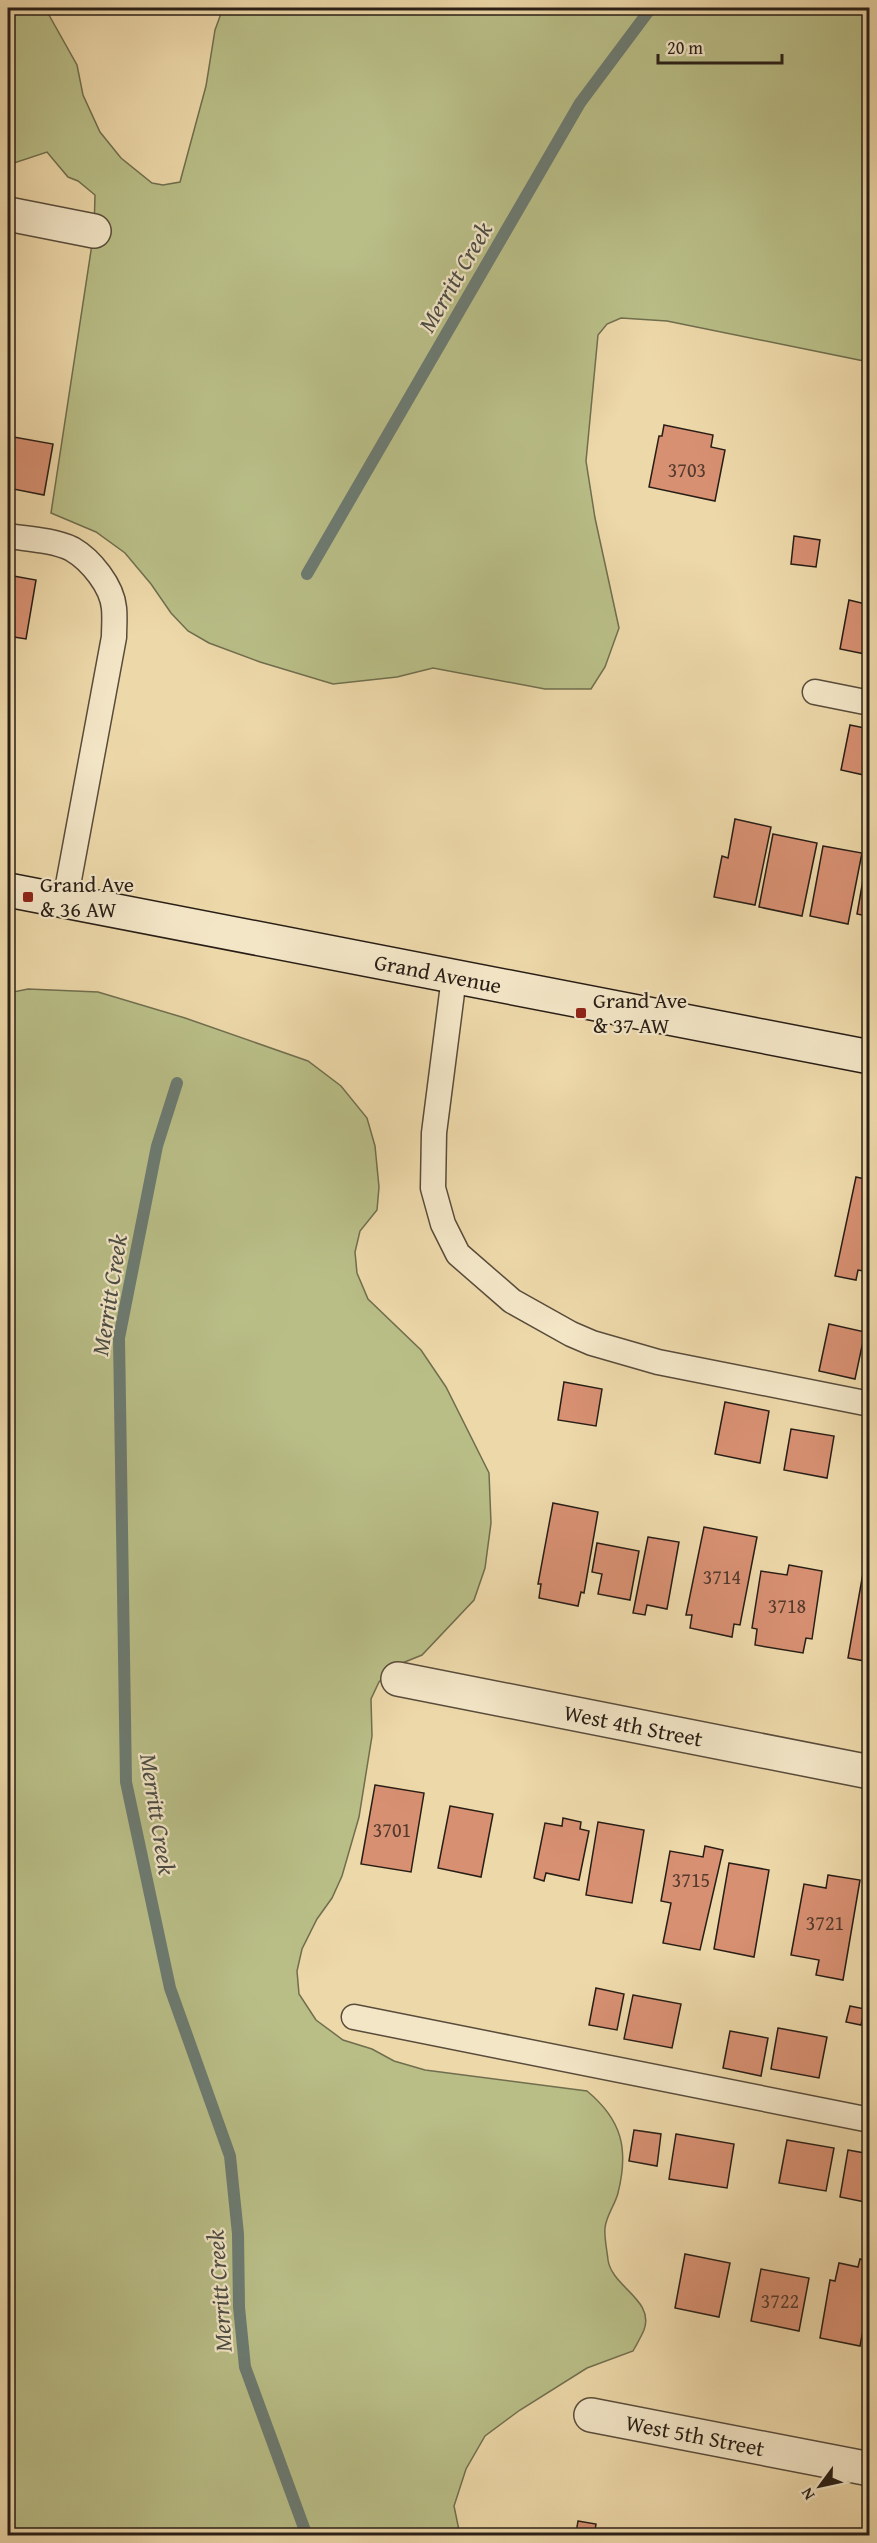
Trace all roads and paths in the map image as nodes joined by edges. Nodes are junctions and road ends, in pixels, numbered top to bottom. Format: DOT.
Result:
graph roads {
  1 [pos="8,214"];
  2 [pos="94,231"];
  3 [pos="8,536"];
  4 [pos="814,692"];
  5 [pos="870,703"];
  6 [pos="8,890"];
  7 [pos="65,901"];
  8 [pos="454,977"];
  9 [pos="870,1057"];
  10 [pos="870,1404"];
  11 [pos="398,1679"];
  12 [pos="870,1772"];
  13 [pos="354,2018"];
  14 [pos="870,2120"];
  15 [pos="591,2415"];
  16 [pos="870,2469"];
  1 -- 2 [label="main road"];
  3 -- 7 [label="lane"];
  4 -- 5 [label="lane"];
  6 -- 7 [label="main road, Grand Avenue"];
  7 -- 8 [label="main road, Grand Avenue"];
  8 -- 9 [label="main road, Grand Avenue"];
  8 -- 10 [label="lane"];
  11 -- 12 [label="main road, West 4th Street"];
  13 -- 14 [label="lane"];
  15 -- 16 [label="main road, West 5th Street"];
}
